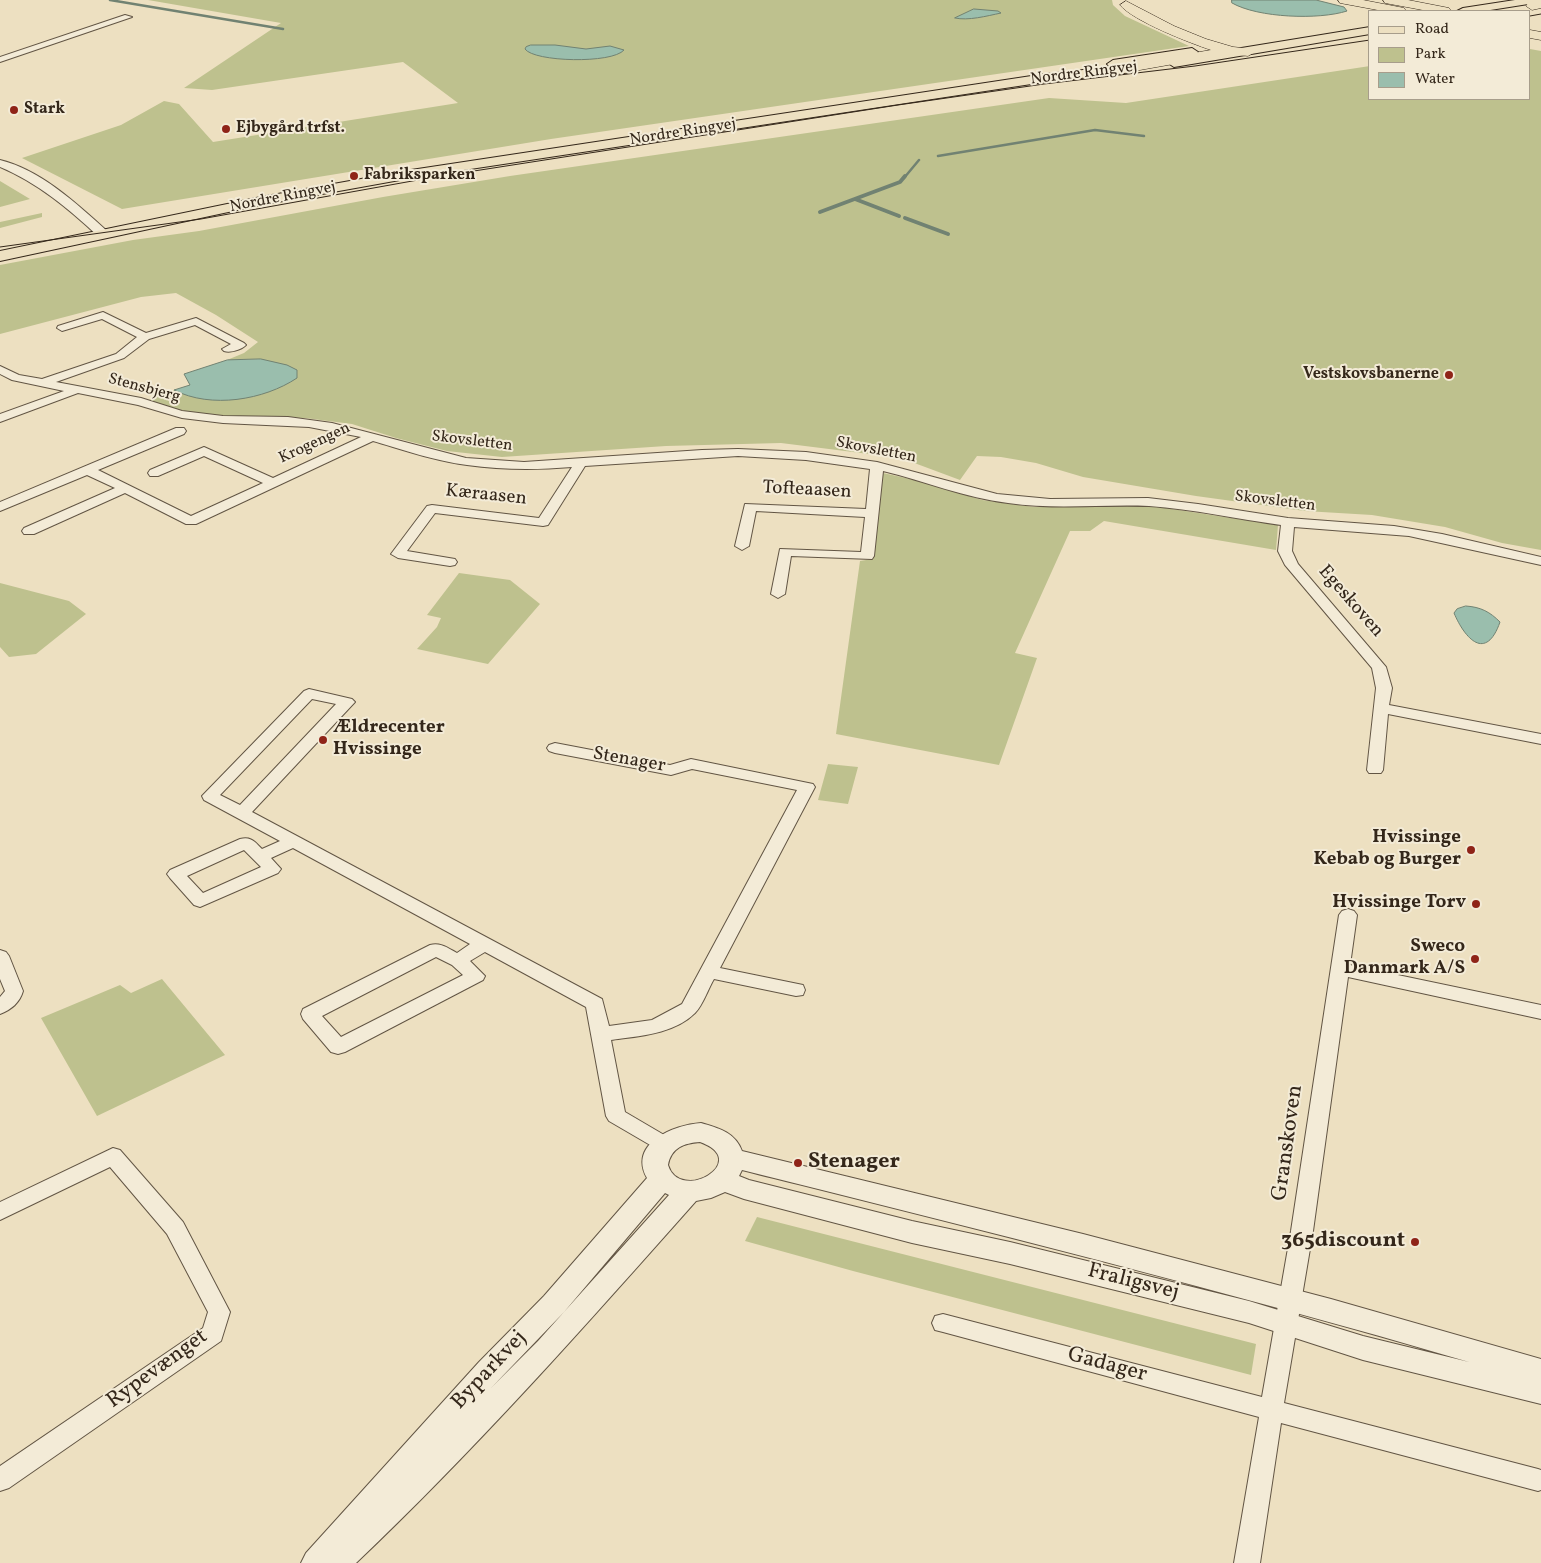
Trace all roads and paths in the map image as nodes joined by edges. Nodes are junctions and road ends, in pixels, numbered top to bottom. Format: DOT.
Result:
graph roads {
  1 [pos="1344,0"];
  2 [pos="1359,0"];
  3 [pos="1390,0"];
  4 [pos="1394,0"];
  5 [pos="1125,2"];
  6 [pos="1538,4"];
  7 [pos="1149,5"];
  8 [pos="1407,9"];
  9 [pos="1426,10"];
  10 [pos="1470,10"];
  11 [pos="1499,10"];
  12 [pos="128,17"];
  13 [pos="1368,25"];
  14 [pos="1368,30"];
  15 [pos="1220,49"];
  16 [pos="1248,52"];
  17 [pos="0,60"];
  18 [pos="1106,72"];
  19 [pos="0,163"];
  20 [pos="99,231"];
  21 [pos="0,248"];
  22 [pos="0,256"];
  23 [pos="62,328"];
  24 [pos="145,337"];
  25 [pos="228,349"];
  26 [pos="0,370"];
  27 [pos="41,383"];
  28 [pos="77,390"];
  29 [pos="0,418"];
  30 [pos="202,419"];
  31 [pos="180,430"];
  32 [pos="372,437"];
  33 [pos="582,462"];
  34 [pos="878,466"];
  35 [pos="87,470"];
  36 [pos="154,473"];
  37 [pos="273,483"];
  38 [pos="124,488"];
  39 [pos="0,507"];
  40 [pos="872,513"];
  41 [pos="1288,522"];
  42 [pos="29,530"];
  43 [pos="742,546"];
  44 [pos="1541,561"];
  45 [pos="450,562"];
  46 [pos="778,594"];
  47 [pos="1382,708"];
  48 [pos="1541,739"];
  49 [pos="555,748"];
  50 [pos="1375,770"];
  51 [pos="242,813"];
  52 [pos="293,841"];
  53 [pos="260,857"];
  54 [pos="1348,916"];
  55 [pos="484,944"];
  56 [pos="0,956"];
  57 [pos="458,961"];
  58 [pos="1341,969"];
  59 [pos="710,972"];
  60 [pos="796,990"];
  61 [pos="0,1007"];
  62 [pos="1541,1012"];
  63 [pos="602,1034"];
  64 [pos="664,1144"];
  65 [pos="728,1169"];
  66 [pos="662,1179"];
  67 [pos="689,1191"];
  68 [pos="0,1212"];
  69 [pos="1287,1312"];
  70 [pos="943,1323"];
  71 [pos="1541,1371"];
  72 [pos="1541,1392"];
  73 [pos="1271,1410"];
  74 [pos="0,1480"];
  75 [pos="1538,1480"];
  76 [pos="317,1563"];
  77 [pos="334,1563"];
  78 [pos="1247,1563"];
  1 -- 8 [label="highway"];
  2 -- 8 [label="highway"];
  3 -- 8 [label="highway"];
  4 -- 8 [label="highway"];
  5 -- 15 [label="highway"];
  6 -- 10 [label="main road"];
  6 -- 11 [label="main road"];
  7 -- 15 [label="highway"];
  8 -- 9 [label="highway"];
  12 -- 17 [label="street"];
  13 -- 15 [label="main road, Nordre Ringvej"];
  14 -- 16 [label="main road, Nordre Ringvej"];
  15 -- 16 [label="highway"];
  15 -- 18 [label="highway"];
  15 -- 20 [label="main road, Nordre Ringvej"];
  16 -- 18 [label="main road, Nordre Ringvej"];
  18 -- 20 [label="main road, Nordre Ringvej"];
  19 -- 20 [label="street"];
  20 -- 21 [label="main road, Nordre Ringvej"];
  20 -- 22 [label="main road, Nordre Ringvej"];
  23 -- 24 [label="street"];
  24 -- 25 [label="street, Stensbjerg"];
  24 -- 27 [label="street, Stensbjerg"];
  26 -- 27 [label="street, Stensbjerg"];
  27 -- 28 [label="street, Stensbjerg"];
  28 -- 29 [label="street"];
  28 -- 30 [label="street, Stensbjerg"];
  30 -- 32 [label="street, Skovsletten"];
  31 -- 35 [label="street"];
  32 -- 33 [label="street, Skovsletten"];
  32 -- 37 [label="street, Krogengen"];
  33 -- 34 [label="street, Skovsletten"];
  33 -- 45 [label="street, Kæraasen"];
  34 -- 40 [label="street, Tofteaasen"];
  34 -- 41 [label="street, Skovsletten"];
  35 -- 38 [label="street, Krogengen"];
  35 -- 39 [label="street"];
  36 -- 37 [label="street, Krogengen"];
  37 -- 38 [label="street, Krogengen"];
  38 -- 42 [label="street"];
  40 -- 43 [label="street, Tofteaasen"];
  40 -- 46 [label="street, Tofteaasen"];
  41 -- 44 [label="street, Skovsletten"];
  41 -- 47 [label="street, Egeskoven"];
  47 -- 48 [label="street"];
  47 -- 50 [label="street, Egeskoven"];
  49 -- 59 [label="street, Stenager"];
  51 -- 51 [label="street"];
  51 -- 52 [label="street"];
  52 -- 53 [label="street"];
  52 -- 55 [label="street"];
  53 -- 53 [label="street"];
  54 -- 58 [label="street, Granskoven"];
  55 -- 57 [label="street"];
  55 -- 63 [label="street"];
  56 -- 61 [label="street"];
  57 -- 57 [label="street"];
  58 -- 62 [label="street"];
  58 -- 69 [label="street, Granskoven"];
  59 -- 60 [label="street"];
  59 -- 63 [label="street, Stenager"];
  63 -- 64 [label="street"];
  64 -- 65 [label="street"];
  64 -- 66 [label="street"];
  65 -- 67 [label="street"];
  65 -- 69 [label="street, Fraligsvej"];
  66 -- 67 [label="street"];
  66 -- 76 [label="street, Byparkvej"];
  67 -- 77 [label="street, Byparkvej"];
  68 -- 74 [label="street, Rypevænget"];
  69 -- 71 [label="street, Fraligsvej"];
  69 -- 72 [label="street, Fraligsvej"];
  69 -- 73 [label="street"];
  70 -- 73 [label="street, Gadager"];
  73 -- 75 [label="street, Gadager"];
  73 -- 78 [label="street"];
}
